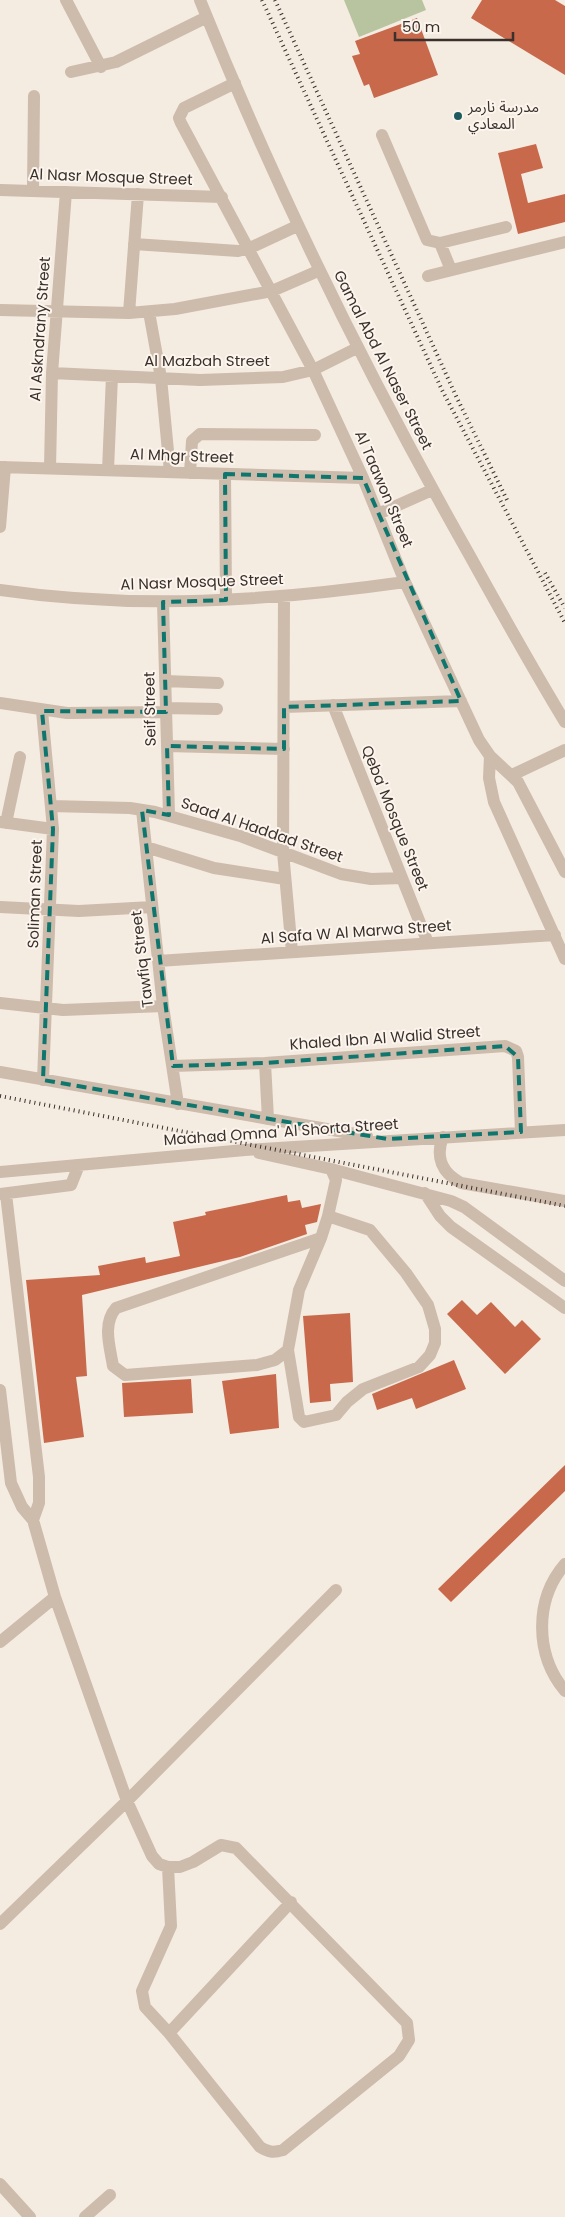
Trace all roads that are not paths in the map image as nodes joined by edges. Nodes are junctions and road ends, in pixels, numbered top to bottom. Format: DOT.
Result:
graph roads {
  1 [pos="66,0"];
  2 [pos="200,0"];
  3 [pos="207,17"];
  4 [pos="100,67"];
  5 [pos="71,72"];
  6 [pos="234,83"];
  7 [pos="34,96"];
  8 [pos="382,135"];
  9 [pos="0,190"];
  10 [pos="33,190"];
  11 [pos="66,192"];
  12 [pos="138,194"];
  13 [pos="222,197"];
  14 [pos="297,226"];
  15 [pos="506,228"];
  16 [pos="565,242"];
  17 [pos="440,243"];
  18 [pos="134,244"];
  19 [pos="250,248"];
  20 [pos="451,270"];
  21 [pos="318,271"];
  22 [pos="428,276"];
  23 [pos="272,291"];
  24 [pos="0,310"];
  25 [pos="149,312"];
  26 [pos="55,313"];
  27 [pos="129,313"];
  28 [pos="357,348"];
  29 [pos="313,370"];
  30 [pos="52,373"];
  31 [pos="112,376"];
  32 [pos="161,378"];
  33 [pos="315,435"];
  34 [pos="3,467"];
  35 [pos="50,468"];
  36 [pos="108,470"];
  37 [pos="170,472"];
  38 [pos="190,473"];
  39 [pos="225,474"];
  40 [pos="363,478"];
  41 [pos="432,490"];
  42 [pos="378,514"];
  43 [pos="0,527"];
  44 [pos="405,582"];
  45 [pos="0,590"];
  46 [pos="284,596"];
  47 [pos="226,600"];
  48 [pos="163,602"];
  49 [pos="165,681"];
  50 [pos="218,683"];
  51 [pos="460,701"];
  52 [pos="0,703"];
  53 [pos="333,705"];
  54 [pos="284,707"];
  55 [pos="217,709"];
  56 [pos="42,710"];
  57 [pos="166,710"];
  58 [pos="565,722"];
  59 [pos="167,746"];
  60 [pos="284,749"];
  61 [pos="565,750"];
  62 [pos="490,756"];
  63 [pos="20,757"];
  64 [pos="512,775"];
  65 [pos="52,806"];
  66 [pos="142,810"];
  67 [pos="169,815"];
  68 [pos="3,822"];
  69 [pos="53,829"];
  70 [pos="146,847"];
  71 [pos="283,852"];
  72 [pos="565,872"];
  73 [pos="402,878"];
  74 [pos="284,879"];
  75 [pos="0,907"];
  76 [pos="152,907"];
  77 [pos="51,910"];
  78 [pos="555,935"];
  79 [pos="428,943"];
  80 [pos="292,952"];
  81 [pos="565,959"];
  82 [pos="158,961"];
  83 [pos="0,1003"];
  84 [pos="163,1006"];
  85 [pos="47,1009"];
  86 [pos="266,1063"];
  87 [pos="173,1066"];
  88 [pos="0,1072"];
  89 [pos="43,1080"];
  90 [pos="178,1104"];
  91 [pos="268,1120"];
  92 [pos="565,1130"];
  93 [pos="521,1132"];
  94 [pos="442,1137"];
  95 [pos="387,1140"];
  96 [pos="244,1150"];
  97 [pos="78,1164"];
  98 [pos="331,1169"];
  99 [pos="0,1172"];
  100 [pos="425,1193"];
  101 [pos="3,1194"];
  102 [pos="565,1200"];
  103 [pos="328,1216"];
  104 [pos="321,1238"];
  105 [pos="565,1281"];
  106 [pos="565,1308"];
  107 [pos="288,1350"];
  108 [pos="0,1390"];
  109 [pos="33,1520"];
  110 [pos="565,1564"];
  111 [pos="336,1590"];
  112 [pos="55,1598"];
  113 [pos="0,1642"];
  114 [pos="565,1691"];
  115 [pos="128,1802"];
  116 [pos="168,1867"];
  117 [pos="291,1902"];
  118 [pos="0,1924"];
  119 [pos="169,2033"];
  120 [pos="0,2184"];
  121 [pos="110,2195"];
  122 [pos="30,2217"];
  123 [pos="85,2217"];
  1 -- 4 [label="street"];
  2 -- 3 [label="street, Gamal Abd Al Naser Street"];
  3 -- 4 [label="street"];
  3 -- 6 [label="street, Gamal Abd Al Naser Street"];
  4 -- 5 [label="street"];
  6 -- 13 [label="street, Al Taawon Street"];
  6 -- 14 [label="street, Gamal Abd Al Naser Street"];
  7 -- 10 [label="street"];
  8 -- 17 [label="street"];
  9 -- 10 [label="street, Al Nasr Mosque Street"];
  10 -- 11 [label="street, Al Nasr Mosque Street"];
  11 -- 12 [label="street, Al Nasr Mosque Street"];
  11 -- 26 [label="street, Al Askndrany Street"];
  12 -- 13 [label="street, Al Nasr Mosque Street"];
  12 -- 18 [label="street"];
  13 -- 19 [label="street, Al Taawon Street"];
  14 -- 19 [label="street"];
  14 -- 21 [label="street, Gamal Abd Al Naser Street"];
  15 -- 17 [label="street"];
  16 -- 20 [label="street"];
  17 -- 20 [label="street"];
  18 -- 19 [label="street"];
  18 -- 27 [label="street"];
  19 -- 23 [label="street, Al Taawon Street"];
  20 -- 22 [label="street"];
  21 -- 23 [label="street"];
  21 -- 28 [label="street, Gamal Abd Al Naser Street"];
  23 -- 25 [label="street"];
  23 -- 29 [label="street, Al Taawon Street"];
  24 -- 26 [label="street"];
  25 -- 27 [label="street"];
  25 -- 32 [label="street"];
  26 -- 27 [label="street"];
  26 -- 30 [label="street, Al Askndrany Street"];
  28 -- 29 [label="street, Al Mazbah Street"];
  28 -- 41 [label="street, Gamal Abd Al Naser Street"];
  29 -- 32 [label="street, Al Mazbah Street"];
  29 -- 40 [label="street, Al Taawon Street"];
  30 -- 31 [label="street, Al Mazbah Street"];
  30 -- 35 [label="street, Al Askndrany Street"];
  31 -- 32 [label="street, Al Mazbah Street"];
  31 -- 36 [label="street"];
  32 -- 37 [label="street"];
  33 -- 38 [label="street"];
  34 -- 35 [label="street, Al Mhgr Street"];
  34 -- 43 [label="street"];
  35 -- 36 [label="street, Al Mhgr Street"];
  36 -- 37 [label="street, Al Mhgr Street"];
  37 -- 38 [label="street, Al Mhgr Street"];
  38 -- 39 [label="street, Al Mhgr Street"];
  39 -- 40 [label="street, Al Mhgr Street"];
  39 -- 47 [label="street"];
  40 -- 42 [label="street, Al Taawon Street"];
  41 -- 42 [label="street"];
  41 -- 58 [label="street, Gamal Abd Al Naser Street"];
  42 -- 44 [label="street, Al Taawon Street"];
  44 -- 46 [label="street, Al Nasr Mosque Street"];
  44 -- 51 [label="street, Al Taawon Street"];
  45 -- 48 [label="street, Al Nasr Mosque Street"];
  46 -- 47 [label="street, Al Nasr Mosque Street"];
  46 -- 54 [label="street"];
  47 -- 48 [label="street, Al Nasr Mosque Street"];
  48 -- 49 [label="street, Seif Street"];
  49 -- 50 [label="street"];
  49 -- 57 [label="street, Seif Street"];
  51 -- 53 [label="street"];
  51 -- 62 [label="street, Al Taawon Street"];
  52 -- 56 [label="street"];
  53 -- 54 [label="street"];
  53 -- 73 [label="street, Qeba' Mosque Street"];
  54 -- 60 [label="street"];
  55 -- 57 [label="street"];
  56 -- 57 [label="street"];
  56 -- 65 [label="street, Soliman Street"];
  57 -- 59 [label="street, Seif Street"];
  59 -- 60 [label="street"];
  59 -- 67 [label="street, Seif Street"];
  60 -- 71 [label="street"];
  61 -- 64 [label="street"];
  62 -- 64 [label="street, Al Taawon Street"];
  62 -- 78 [label="street"];
  63 -- 68 [label="street"];
  64 -- 72 [label="street, Al Taawon Street"];
  65 -- 66 [label="street, Saad Al Haddad Street"];
  65 -- 69 [label="street, Soliman Street"];
  66 -- 67 [label="street, Saad Al Haddad Street"];
  66 -- 70 [label="street, Tawfiq Street"];
  67 -- 71 [label="street, Saad Al Haddad Street"];
  68 -- 69 [label="street"];
  69 -- 77 [label="street, Soliman Street"];
  70 -- 74 [label="street"];
  70 -- 76 [label="street, Tawfiq Street"];
  71 -- 73 [label="street, Saad Al Haddad Street"];
  71 -- 74 [label="street"];
  73 -- 79 [label="street, Qeba' Mosque Street"];
  74 -- 80 [label="street"];
  75 -- 77 [label="street"];
  76 -- 77 [label="street"];
  76 -- 82 [label="street, Tawfiq Street"];
  77 -- 85 [label="street, Soliman Street"];
  78 -- 79 [label="street, Al Safa W Al Marwa Street"];
  78 -- 81 [label="street"];
  79 -- 80 [label="street, Al Safa W Al Marwa Street"];
  80 -- 82 [label="street, Al Safa W Al Marwa Street"];
  82 -- 84 [label="street, Tawfiq Street"];
  83 -- 85 [label="street"];
  84 -- 85 [label="street"];
  84 -- 87 [label="street, Tawfiq Street"];
  85 -- 89 [label="street, Soliman Street"];
  86 -- 87 [label="street, Khaled Ibn Al Walid Street"];
  86 -- 91 [label="street"];
  86 -- 93 [label="street, Khaled Ibn Al Walid Street"];
  87 -- 90 [label="street, Tawfiq Street"];
  88 -- 89 [label="street"];
  89 -- 90 [label="street"];
  90 -- 91 [label="street"];
  91 -- 95 [label="street"];
  92 -- 93 [label="street, Maahad Omna' Al Shorta Street"];
  93 -- 94 [label="street, Maahad Omna' Al Shorta Street"];
  94 -- 95 [label="street, Maahad Omna' Al Shorta Street"];
  94 -- 102 [label="street"];
  95 -- 96 [label="street, Maahad Omna' Al Shorta Street"];
  96 -- 97 [label="street, Maahad Omna' Al Shorta Street"];
  96 -- 98 [label="street"];
  97 -- 99 [label="street, Maahad Omna' Al Shorta Street"];
  97 -- 101 [label="street"];
  98 -- 100 [label="street"];
  98 -- 103 [label="street"];
  100 -- 105 [label="street"];
  100 -- 106 [label="street"];
  101 -- 109 [label="street"];
  103 -- 104 [label="street"];
  103 -- 107 [label="street"];
  104 -- 107 [label="street"];
  104 -- 107 [label="street"];
  108 -- 109 [label="street"];
  109 -- 112 [label="street"];
  110 -- 114 [label="street"];
  111 -- 115 [label="street"];
  112 -- 113 [label="street"];
  112 -- 115 [label="street"];
  115 -- 116 [label="street"];
  115 -- 118 [label="street"];
  116 -- 117 [label="street"];
  116 -- 119 [label="street"];
  117 -- 119 [label="street"];
  117 -- 119 [label="street"];
  120 -- 122 [label="street"];
  121 -- 123 [label="street"];
}
